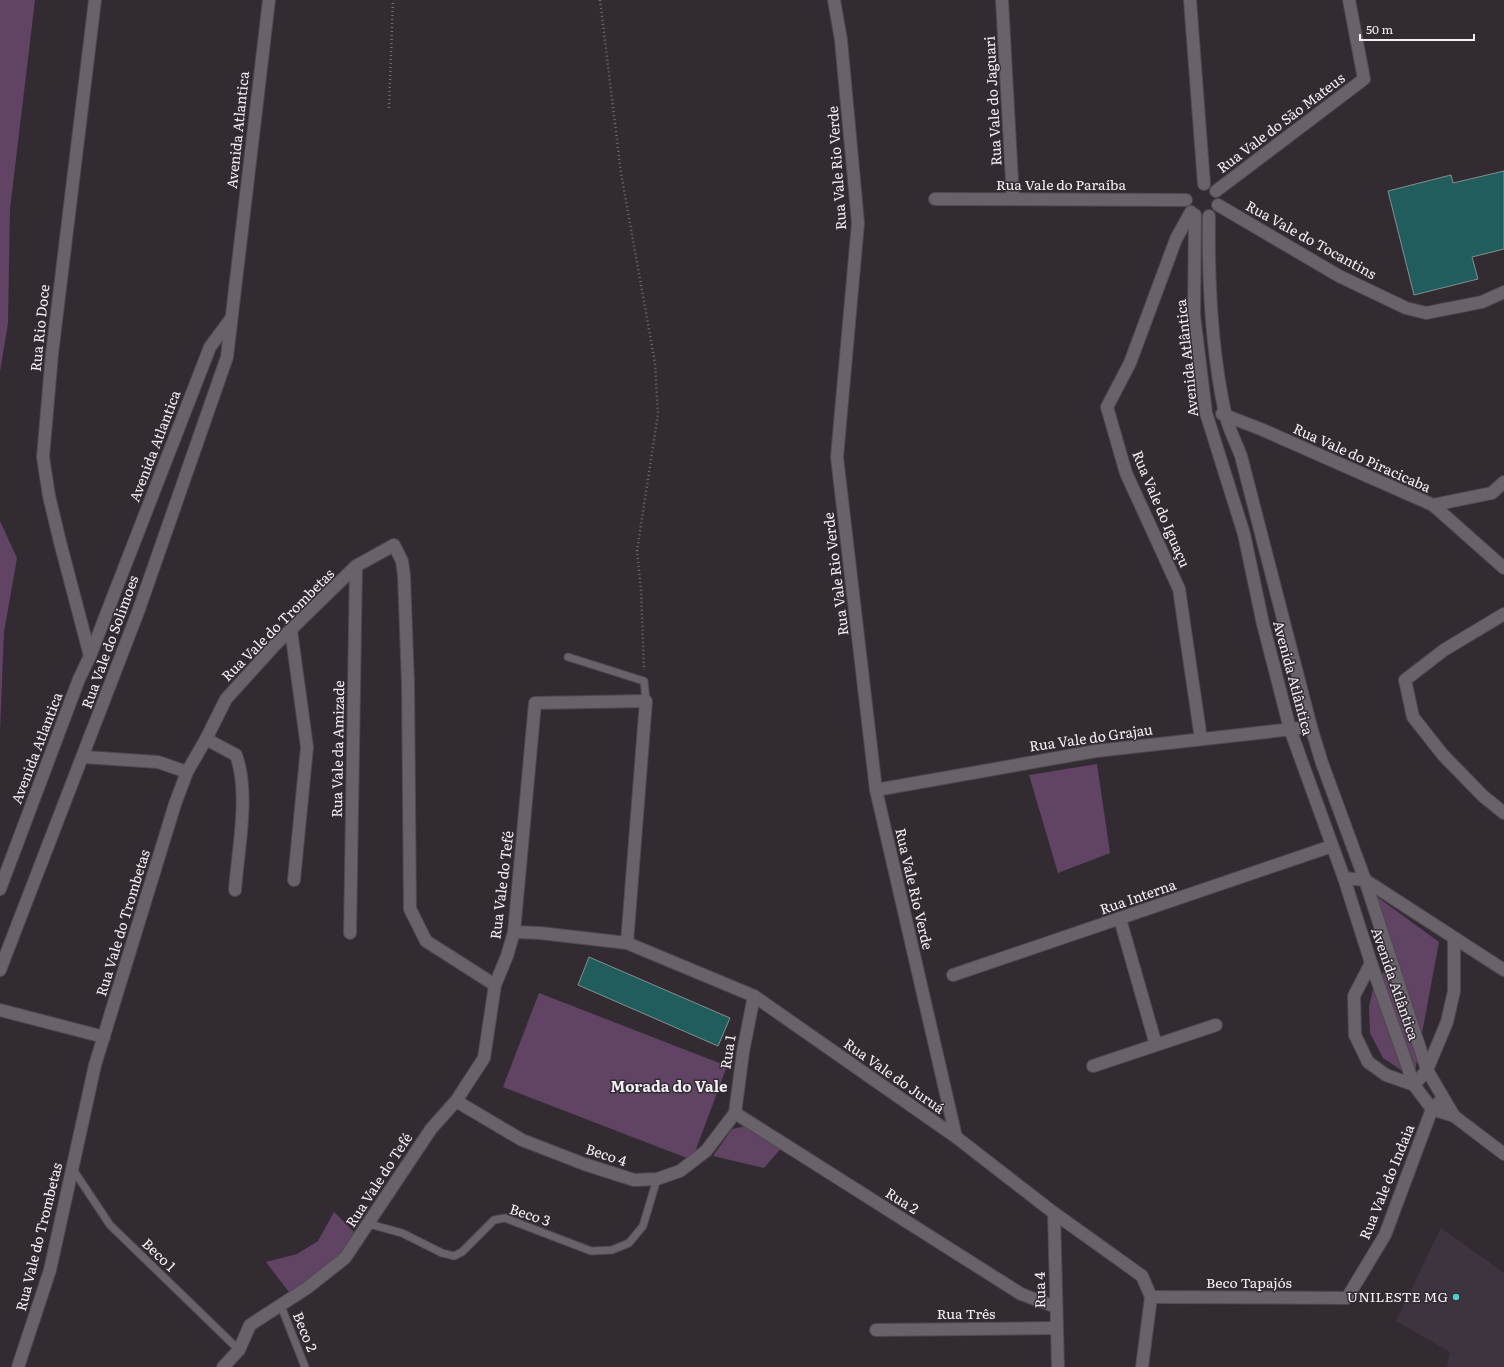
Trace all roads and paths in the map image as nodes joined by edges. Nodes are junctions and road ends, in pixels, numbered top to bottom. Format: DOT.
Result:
graph roads {
  1 [pos="95,0"];
  2 [pos="268,0"];
  3 [pos="393,0"];
  4 [pos="600,0"];
  5 [pos="834,0"];
  6 [pos="1002,0"];
  7 [pos="1190,0"];
  8 [pos="1349,0"];
  9 [pos="389,108"];
  10 [pos="1216,191"];
  11 [pos="1193,198"];
  12 [pos="935,199"];
  13 [pos="1013,199"];
  14 [pos="1218,205"];
  15 [pos="1209,216"];
  16 [pos="1504,292"];
  17 [pos="231,319"];
  18 [pos="1206,413"];
  19 [pos="1226,414"];
  20 [pos="1504,482"];
  21 [pos="1433,505"];
  22 [pos="356,566"];
  23 [pos="1504,568"];
  24 [pos="1504,614"];
  25 [pos="291,630"];
  26 [pos="90,656"];
  27 [pos="568,657"];
  28 [pos="644,681"];
  29 [pos="646,701"];
  30 [pos="1311,727"];
  31 [pos="1290,730"];
  32 [pos="206,739"];
  33 [pos="1201,739"];
  34 [pos="84,757"];
  35 [pos="187,772"];
  36 [pos="876,790"];
  37 [pos="1504,813"];
  38 [pos="1332,846"];
  39 [pos="1344,878"];
  40 [pos="294,880"];
  41 [pos="1365,880"];
  42 [pos="0,889"];
  43 [pos="235,890"];
  44 [pos="1120,919"];
  45 [pos="514,932"];
  46 [pos="350,933"];
  47 [pos="1454,938"];
  48 [pos="627,943"];
  49 [pos="1371,963"];
  50 [pos="0,970"];
  51 [pos="1504,970"];
  52 [pos="953,975"];
  53 [pos="495,985"];
  54 [pos="754,996"];
  55 [pos="0,1010"];
  56 [pos="1216,1025"];
  57 [pos="104,1037"];
  58 [pos="1156,1045"];
  59 [pos="1093,1066"];
  60 [pos="1427,1070"];
  61 [pos="1414,1085"];
  62 [pos="1442,1099"];
  63 [pos="456,1101"];
  64 [pos="1432,1109"];
  65 [pos="735,1113"];
  66 [pos="1454,1116"];
  67 [pos="956,1138"];
  68 [pos="1504,1154"];
  69 [pos="72,1168"];
  70 [pos="657,1179"];
  71 [pos="1054,1213"];
  72 [pos="369,1224"];
  73 [pos="1150,1297"];
  74 [pos="1347,1298"];
  75 [pos="281,1306"];
  76 [pos="1056,1307"];
  77 [pos="1056,1328"];
  78 [pos="876,1330"];
  79 [pos="239,1350"];
  80 [pos="18,1367"];
  81 [pos="223,1367"];
  82 [pos="305,1367"];
  83 [pos="1058,1367"];
  84 [pos="1142,1367"];
  1 -- 26 [label="street, Rua Rio Doce"];
  2 -- 17 [label="street, Avenida Atlantica"];
  3 -- 9 [label="path"];
  4 -- 28 [label="path"];
  5 -- 36 [label="street, Rua Vale Rio Verde"];
  6 -- 13 [label="street, Rua Vale do Jaguari"];
  7 -- 11 [label="street, Avenida Atlântica"];
  8 -- 10 [label="street, Rua Vale do São Mateus"];
  10 -- 11 [label="street"];
  10 -- 14 [label="street"];
  11 -- 13 [label="street, Rua Vale do Paraíba"];
  11 -- 15 [label="street, Rua Vale do Paraíba"];
  11 -- 18 [label="street, Avenida Atlântica"];
  11 -- 33 [label="street, Rua Vale do Iguaçu"];
  12 -- 13 [label="street, Rua Vale do Paraíba"];
  14 -- 15 [label="street"];
  14 -- 16 [label="street, Rua Vale do Tocantins"];
  15 -- 19 [label="street, Avenida Atlântica"];
  17 -- 26 [label="street, Avenida Atlantica"];
  17 -- 34 [label="street, Rua Vale do Solimoes"];
  18 -- 19 [label="street, Rua Vale do Piracicaba"];
  18 -- 31 [label="street, Avenida Atlântica"];
  19 -- 21 [label="street, Rua Vale do Piracicaba"];
  19 -- 30 [label="street, Avenida Atlântica"];
  20 -- 21 [label="street, Rua Vale do Piracicaba"];
  21 -- 23 [label="street"];
  22 -- 25 [label="street, Rua Vale do Trombetas"];
  22 -- 46 [label="street, Rua Vale da Amizade"];
  22 -- 53 [label="street, Rua Vale do Trombetas"];
  24 -- 37 [label="street"];
  25 -- 32 [label="street, Rua Vale do Trombetas"];
  25 -- 40 [label="street"];
  26 -- 42 [label="street, Avenida Atlantica"];
  27 -- 28 [label="lane"];
  28 -- 29 [label="lane"];
  29 -- 45 [label="street, Rua Vale do Tefé"];
  29 -- 48 [label="street"];
  30 -- 31 [label="street, Rua Vale do Grajau"];
  30 -- 41 [label="street, Avenida Atlântica"];
  31 -- 33 [label="street, Rua Vale do Grajau"];
  31 -- 38 [label="street, Avenida Atlântica"];
  32 -- 35 [label="street, Rua Vale do Trombetas"];
  32 -- 43 [label="street"];
  33 -- 36 [label="street, Rua Vale do Grajau"];
  34 -- 35 [label="street"];
  34 -- 50 [label="street, Rua Vale do Solimoes"];
  35 -- 57 [label="street, Rua Vale do Trombetas"];
  36 -- 67 [label="street, Rua Vale Rio Verde"];
  38 -- 39 [label="street, Avenida Atlântica"];
  38 -- 44 [label="street, Rua Interna"];
  39 -- 41 [label="street"];
  39 -- 49 [label="street, Avenida Atlântica"];
  41 -- 47 [label="street"];
  41 -- 60 [label="street, Avenida Atlântica"];
  44 -- 52 [label="street, Rua Interna"];
  44 -- 58 [label="street"];
  45 -- 48 [label="street, Rua Vale do Juruá"];
  45 -- 53 [label="street, Rua Vale do Tefé"];
  47 -- 51 [label="street"];
  47 -- 60 [label="street"];
  48 -- 54 [label="street, Rua Vale do Juruá"];
  49 -- 61 [label="street, Avenida Atlântica"];
  49 -- 61 [label="street"];
  53 -- 63 [label="street, Rua Vale do Tefé"];
  54 -- 65 [label="street, Rua 1"];
  54 -- 67 [label="street, Rua Vale do Juruá"];
  55 -- 57 [label="street"];
  56 -- 58 [label="street"];
  57 -- 69 [label="street, Rua Vale do Trombetas"];
  58 -- 59 [label="street"];
  60 -- 61 [label="street"];
  60 -- 62 [label="street, Avenida Atlântica"];
  61 -- 64 [label="street, Avenida Atlântica"];
  62 -- 64 [label="street, Rua Vale do Indaia"];
  62 -- 66 [label="street, Avenida Atlântica"];
  63 -- 70 [label="street, Beco 4"];
  63 -- 72 [label="street, Rua Vale do Tefé"];
  64 -- 66 [label="street, Avenida Atlântica"];
  64 -- 74 [label="street, Rua Vale do Indaia"];
  65 -- 70 [label="street, Beco 4"];
  65 -- 76 [label="street, Rua 2"];
  66 -- 68 [label="street, Avenida Atlântica"];
  67 -- 71 [label="street, Rua Vale do Juruá"];
  69 -- 79 [label="lane, Beco 1"];
  69 -- 80 [label="street, Rua Vale do Trombetas"];
  70 -- 72 [label="lane, Beco 3"];
  71 -- 73 [label="street, Rua Vale do Juruá"];
  71 -- 76 [label="street, Rua 4"];
  72 -- 75 [label="street, Rua Vale do Tefé"];
  73 -- 74 [label="street, Beco Tapajós"];
  73 -- 84 [label="street, Rua Vale do Juruá"];
  75 -- 79 [label="street, Rua Vale do Tefé"];
  75 -- 82 [label="lane, Beco 2"];
  76 -- 77 [label="street, Rua 4"];
  77 -- 78 [label="street, Rua Três"];
  77 -- 83 [label="street, Rua 4"];
  79 -- 81 [label="street, Rua Vale do Tefé"];
}
